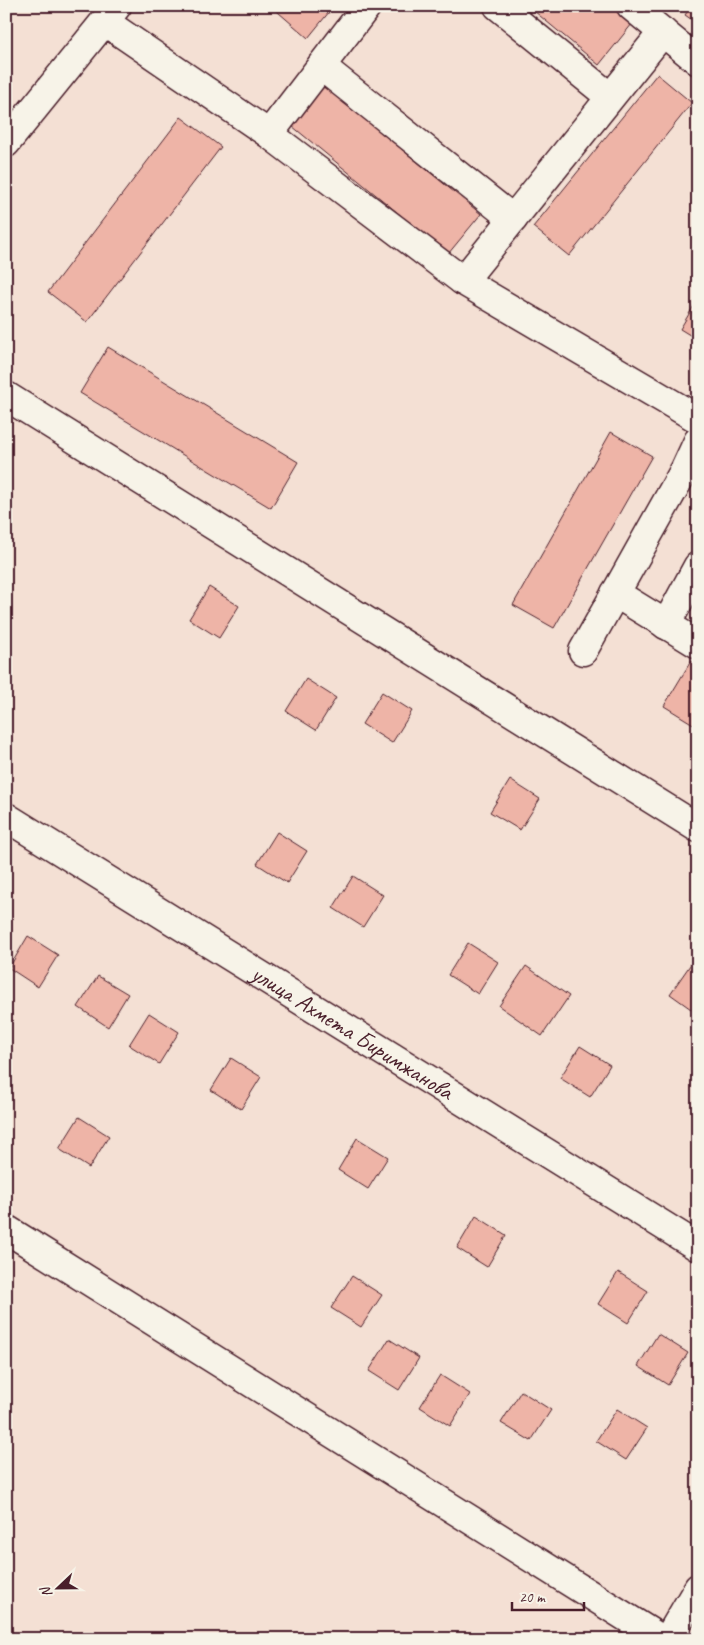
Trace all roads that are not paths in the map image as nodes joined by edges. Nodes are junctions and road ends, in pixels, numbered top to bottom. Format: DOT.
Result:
graph roads {
  1 [pos="367,6"];
  2 [pos="498,6"];
  3 [pos="631,6"];
  4 [pos="111,14"];
  5 [pos="663,32"];
  6 [pos="698,61"];
  7 [pos="321,66"];
  8 [pos="610,97"];
  9 [pos="269,134"];
  10 [pos="6,142"];
  11 [pos="512,219"];
  12 [pos="463,281"];
  13 [pos="6,396"];
  14 [pos="698,419"];
  15 [pos="698,441"];
  16 [pos="691,473"];
  17 [pos="698,566"];
  18 [pos="615,593"];
  19 [pos="666,625"];
  20 [pos="698,644"];
  21 [pos="583,651"];
  22 [pos="6,817"];
  23 [pos="698,828"];
  24 [pos="6,1229"];
  25 [pos="698,1247"];
  26 [pos="698,1588"];
  27 [pos="661,1639"];
  28 [pos="668,1639"];
  1 -- 7 [label="street"];
  2 -- 8 [label="street"];
  3 -- 5 [label="street"];
  4 -- 9 [label="street"];
  4 -- 10 [label="street"];
  5 -- 6 [label="street"];
  5 -- 8 [label="street"];
  7 -- 9 [label="street"];
  7 -- 11 [label="street"];
  8 -- 11 [label="street"];
  9 -- 12 [label="street"];
  11 -- 12 [label="street"];
  12 -- 14 [label="street"];
  13 -- 23 [label="street"];
  15 -- 16 [label="street"];
  16 -- 18 [label="street"];
  17 -- 19 [label="street"];
  18 -- 19 [label="street"];
  18 -- 21 [label="street"];
  19 -- 20 [label="street"];
  22 -- 25 [label="street, улица Ахмета Биримжанова"];
  24 -- 27 [label="street"];
  26 -- 28 [label="street"];
}
